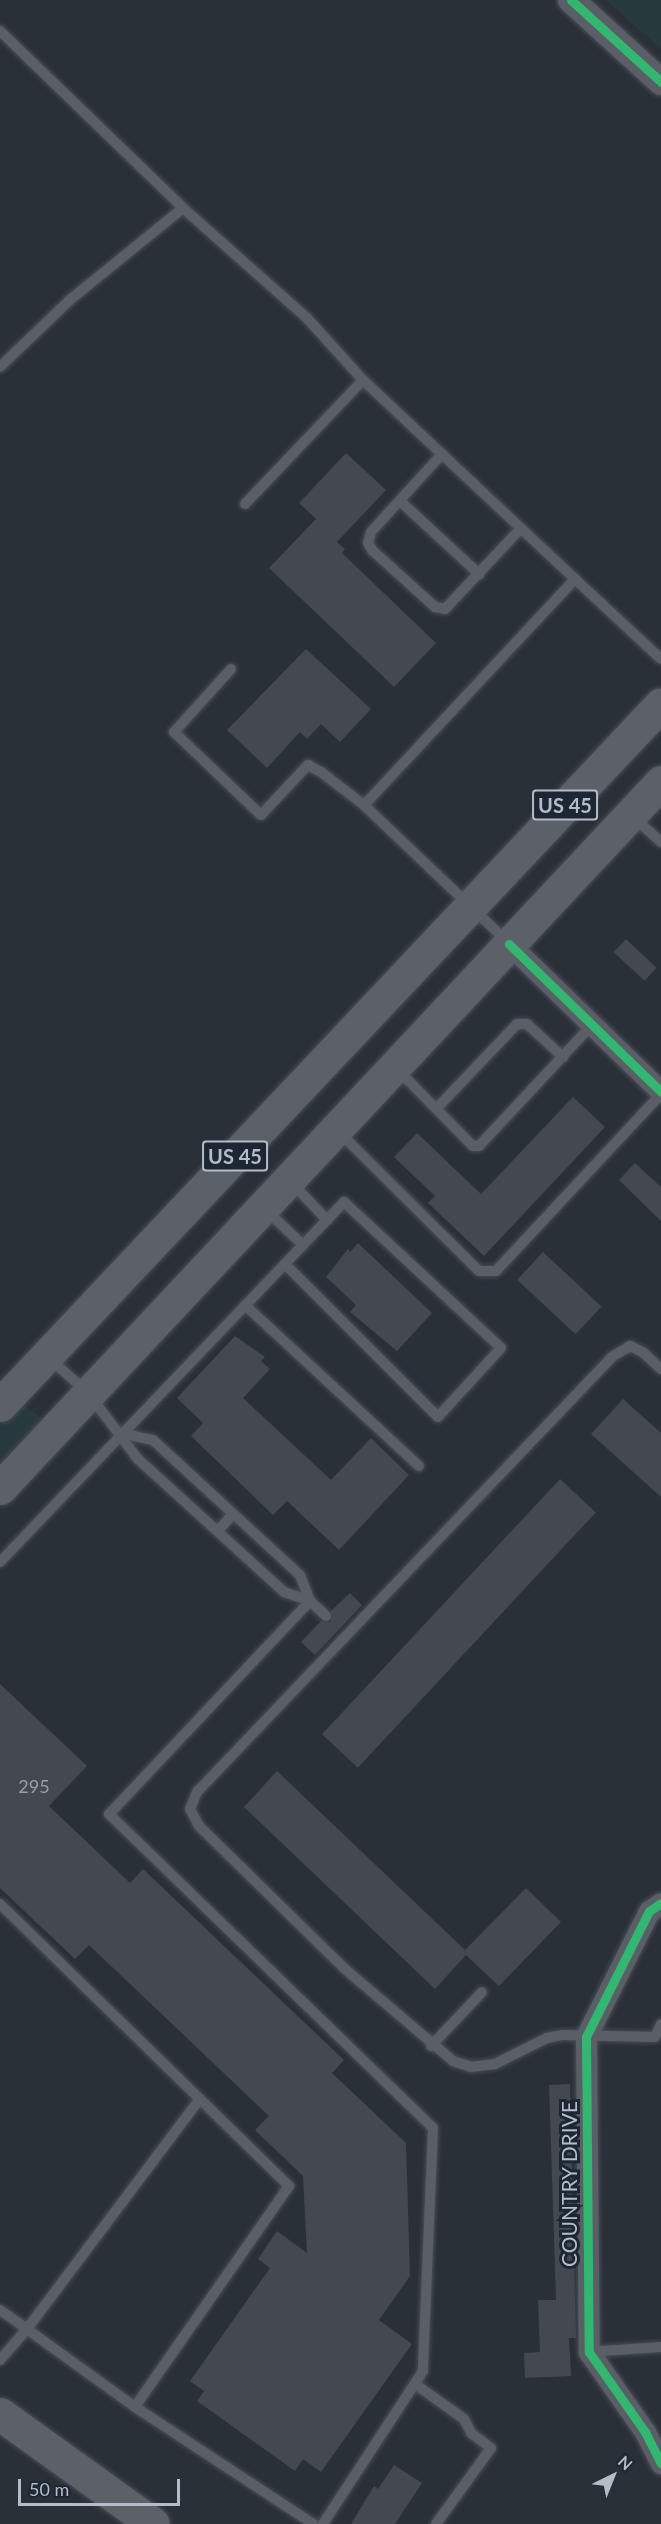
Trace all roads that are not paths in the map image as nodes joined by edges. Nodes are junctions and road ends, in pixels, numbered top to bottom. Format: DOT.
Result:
graph roads {
  1 [pos="571,0"];
  2 [pos="0,31"];
  3 [pos="661,82"];
  4 [pos="183,208"];
  5 [pos="0,368"];
  6 [pos="363,380"];
  7 [pos="442,454"];
  8 [pos="400,501"];
  9 [pos="245,504"];
  10 [pos="521,528"];
  11 [pos="479,574"];
  12 [pos="575,579"];
  13 [pos="661,659"];
  14 [pos="231,669"];
  15 [pos="661,704"];
  16 [pos="648,803"];
  17 [pos="364,805"];
  18 [pos="661,842"];
  19 [pos="469,907"];
  20 [pos="509,944"];
  21 [pos="592,1025"];
  22 [pos="563,1057"];
  23 [pos="394,1066"];
  24 [pos="661,1093"];
  25 [pos="436,1108"];
  26 [pos="336,1129"];
  27 [pos="289,1179"];
  28 [pos="262,1207"];
  29 [pos="327,1220"];
  30 [pos="303,1245"];
  31 [pos="285,1264"];
  32 [pos="245,1305"];
  33 [pos="47,1356"];
  34 [pos="661,1369"];
  35 [pos="88,1393"];
  36 [pos="0,1405"];
  37 [pos="120,1433"];
  38 [pos="419,1466"];
  39 [pos="0,1488"];
  40 [pos="233,1514"];
  41 [pos="218,1531"];
  42 [pos="0,1562"];
  43 [pos="310,1600"];
  44 [pos="326,1616"];
  45 [pos="661,1903"];
  46 [pos="0,1904"];
  47 [pos="482,1992"];
  48 [pos="661,2024"];
  49 [pos="586,2037"];
  50 [pos="431,2046"];
  51 [pos="200,2099"];
  52 [pos="0,2310"];
  53 [pos="27,2329"];
  54 [pos="661,2347"];
  55 [pos="589,2352"];
  56 [pos="0,2360"];
  57 [pos="415,2384"];
  58 [pos="135,2407"];
  59 [pos="0,2414"];
  60 [pos="661,2463"];
  61 [pos="153,2524"];
  62 [pos="313,2524"];
  63 [pos="323,2524"];
  64 [pos="436,2524"];
  1 -- 3 [label="street"];
  2 -- 4 [label="lane"];
  4 -- 5 [label="lane"];
  4 -- 6 [label="lane"];
  6 -- 7 [label="lane"];
  6 -- 9 [label="lane"];
  7 -- 8 [label="lane"];
  7 -- 10 [label="lane"];
  8 -- 11 [label="lane"];
  8 -- 11 [label="lane"];
  10 -- 11 [label="lane"];
  10 -- 12 [label="lane"];
  12 -- 13 [label="lane"];
  12 -- 17 [label="lane"];
  14 -- 17 [label="lane"];
  15 -- 19 [label="main road, US 45"];
  16 -- 18 [label="lane"];
  16 -- 20 [label="main road, US 45"];
  17 -- 19 [label="lane"];
  19 -- 20 [label="lane"];
  19 -- 33 [label="main road, US 45"];
  20 -- 21 [label="street"];
  20 -- 23 [label="main road, US 45"];
  21 -- 22 [label="lane"];
  21 -- 24 [label="street"];
  22 -- 25 [label="lane"];
  22 -- 25 [label="lane"];
  23 -- 25 [label="lane"];
  23 -- 26 [label="main road, US 45"];
  24 -- 26 [label="lane"];
  26 -- 27 [label="main road, US 45"];
  27 -- 28 [label="main road, US 45"];
  27 -- 29 [label="lane"];
  28 -- 30 [label="lane"];
  28 -- 35 [label="main road, US 45"];
  29 -- 30 [label="lane"];
  29 -- 31 [label="lane"];
  30 -- 31 [label="lane"];
  31 -- 32 [label="lane"];
  32 -- 37 [label="lane"];
  32 -- 38 [label="lane"];
  33 -- 35 [label="lane"];
  33 -- 36 [label="main road, US 45"];
  34 -- 50 [label="lane"];
  35 -- 37 [label="lane"];
  35 -- 39 [label="main road, US 45"];
  37 -- 40 [label="lane"];
  37 -- 41 [label="lane"];
  37 -- 42 [label="lane"];
  40 -- 41 [label="lane"];
  40 -- 43 [label="lane"];
  41 -- 43 [label="lane"];
  43 -- 44 [label="lane"];
  43 -- 57 [label="lane"];
  45 -- 49 [label="street, COUNTRY DRIVE"];
  46 -- 51 [label="lane"];
  47 -- 50 [label="lane"];
  48 -- 49 [label="lane"];
  49 -- 50 [label="lane"];
  49 -- 55 [label="street, COUNTRY DRIVE"];
  51 -- 53 [label="lane"];
  51 -- 58 [label="lane"];
  52 -- 53 [label="lane"];
  53 -- 56 [label="lane"];
  53 -- 58 [label="lane"];
  54 -- 55 [label="lane"];
  55 -- 60 [label="street"];
  57 -- 63 [label="lane"];
  57 -- 64 [label="lane"];
  58 -- 62 [label="lane"];
  59 -- 61 [label="main road"];
}
